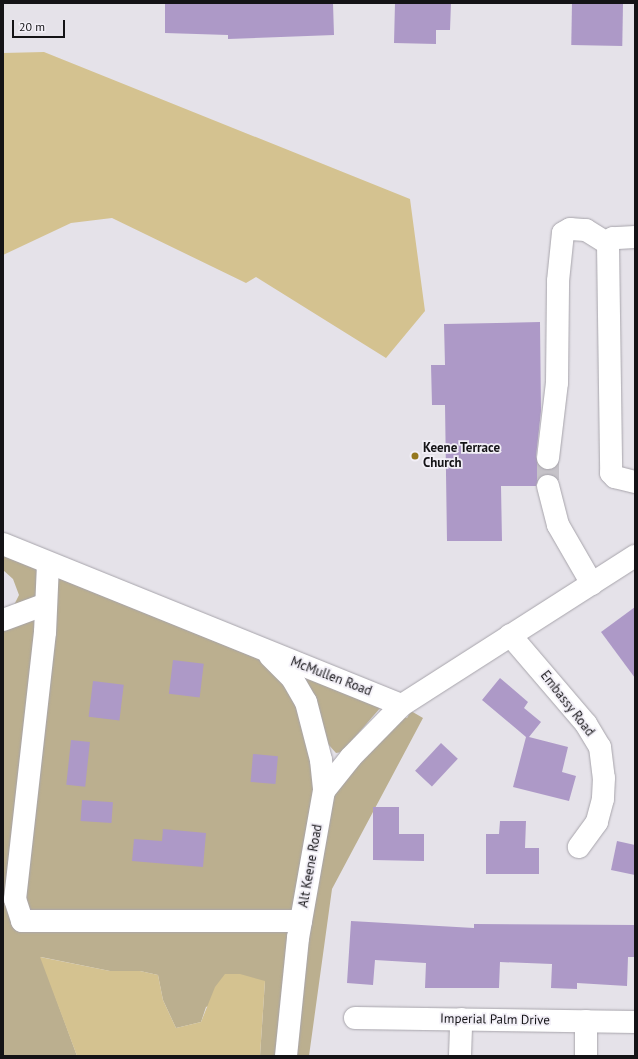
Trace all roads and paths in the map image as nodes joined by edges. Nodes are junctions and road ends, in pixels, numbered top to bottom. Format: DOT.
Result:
graph roads {
  1 [pos="635,237"];
  2 [pos="608,244"];
  3 [pos="548,458"];
  4 [pos="635,482"];
  5 [pos="548,486"];
  6 [pos="3,544"];
  7 [pos="635,556"];
  8 [pos="48,564"];
  9 [pos="592,584"];
  10 [pos="46,604"];
  11 [pos="3,620"];
  12 [pos="510,634"];
  13 [pos="265,651"];
  14 [pos="402,705"];
  15 [pos="324,791"];
  16 [pos="579,847"];
  17 [pos="13,916"];
  18 [pos="301,921"];
  19 [pos="355,1018"];
  20 [pos="461,1019"];
  21 [pos="586,1021"];
  22 [pos="635,1022"];
  23 [pos="286,1056"];
  24 [pos="460,1056"];
  25 [pos="586,1056"];
  1 -- 2 [label="street"];
  2 -- 3 [label="street"];
  2 -- 4 [label="street"];
  5 -- 9 [label="street"];
  6 -- 8 [label="street, McMullen Road"];
  7 -- 9 [label="street"];
  8 -- 10 [label="street"];
  8 -- 13 [label="street, McMullen Road"];
  9 -- 12 [label="street"];
  10 -- 11 [label="street"];
  10 -- 17 [label="street"];
  12 -- 14 [label="street"];
  12 -- 16 [label="street, Embassy Road"];
  13 -- 14 [label="street, McMullen Road"];
  13 -- 15 [label="street"];
  14 -- 15 [label="street, Alt Keene Road"];
  15 -- 18 [label="street, Alt Keene Road"];
  17 -- 18 [label="street"];
  18 -- 23 [label="street, Alt Keene Road"];
  19 -- 20 [label="street, Imperial Palm Drive"];
  20 -- 21 [label="street, Imperial Palm Drive"];
  20 -- 24 [label="street"];
  21 -- 22 [label="street, Imperial Palm Drive"];
  21 -- 25 [label="street"];
}
